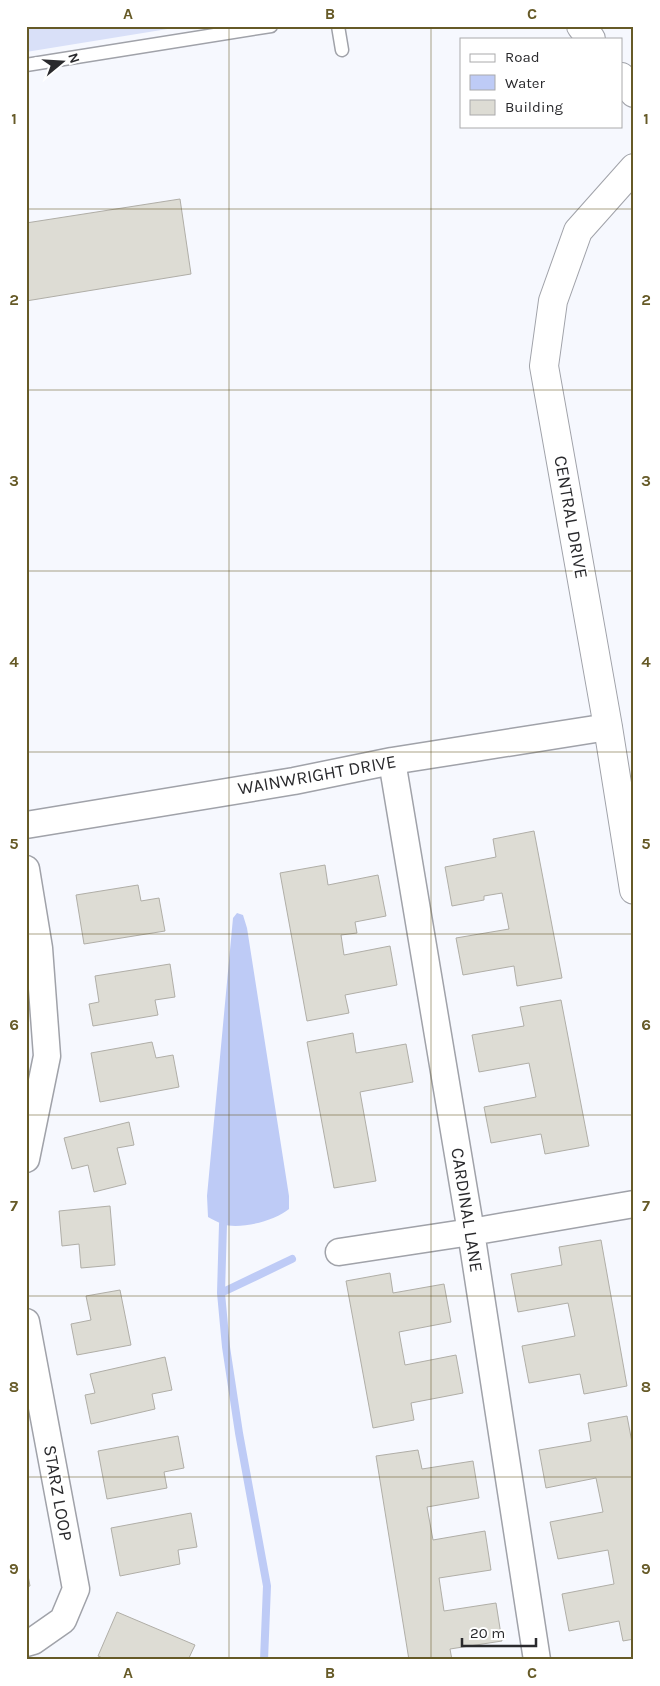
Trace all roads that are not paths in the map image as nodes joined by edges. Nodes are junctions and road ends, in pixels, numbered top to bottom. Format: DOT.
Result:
graph roads {
  1 [pos="271,26"];
  2 [pos="338,26"];
  3 [pos="581,26"];
  4 [pos="590,38"];
  5 [pos="342,50"];
  6 [pos="26,65"];
  7 [pos="622,78"];
  8 [pos="634,93"];
  9 [pos="634,168"];
  10 [pos="608,726"];
  11 [pos="392,761"];
  12 [pos="26,825"];
  13 [pos="26,869"];
  14 [pos="634,890"];
  15 [pos="35,1018"];
  16 [pos="26,1159"];
  17 [pos="634,1204"];
  18 [pos="471,1232"];
  19 [pos="339,1252"];
  20 [pos="27,1328"];
  21 [pos="26,1643"];
  22 [pos="537,1660"];
  1 -- 6 [label="lane"];
  2 -- 5 [label="lane"];
  3 -- 4 [label="street"];
  7 -- 8 [label="street"];
  9 -- 10 [label="street, CENTRAL DRIVE"];
  10 -- 11 [label="street, WAINWRIGHT DRIVE"];
  10 -- 14 [label="street, CENTRAL DRIVE"];
  11 -- 12 [label="street, WAINWRIGHT DRIVE"];
  11 -- 18 [label="street, CARDINAL LANE"];
  13 -- 15 [label="street"];
  15 -- 16 [label="street"];
  17 -- 18 [label="street"];
  18 -- 19 [label="street"];
  18 -- 22 [label="street, CARDINAL LANE"];
  20 -- 21 [label="street, STARZ LOOP"];
}
